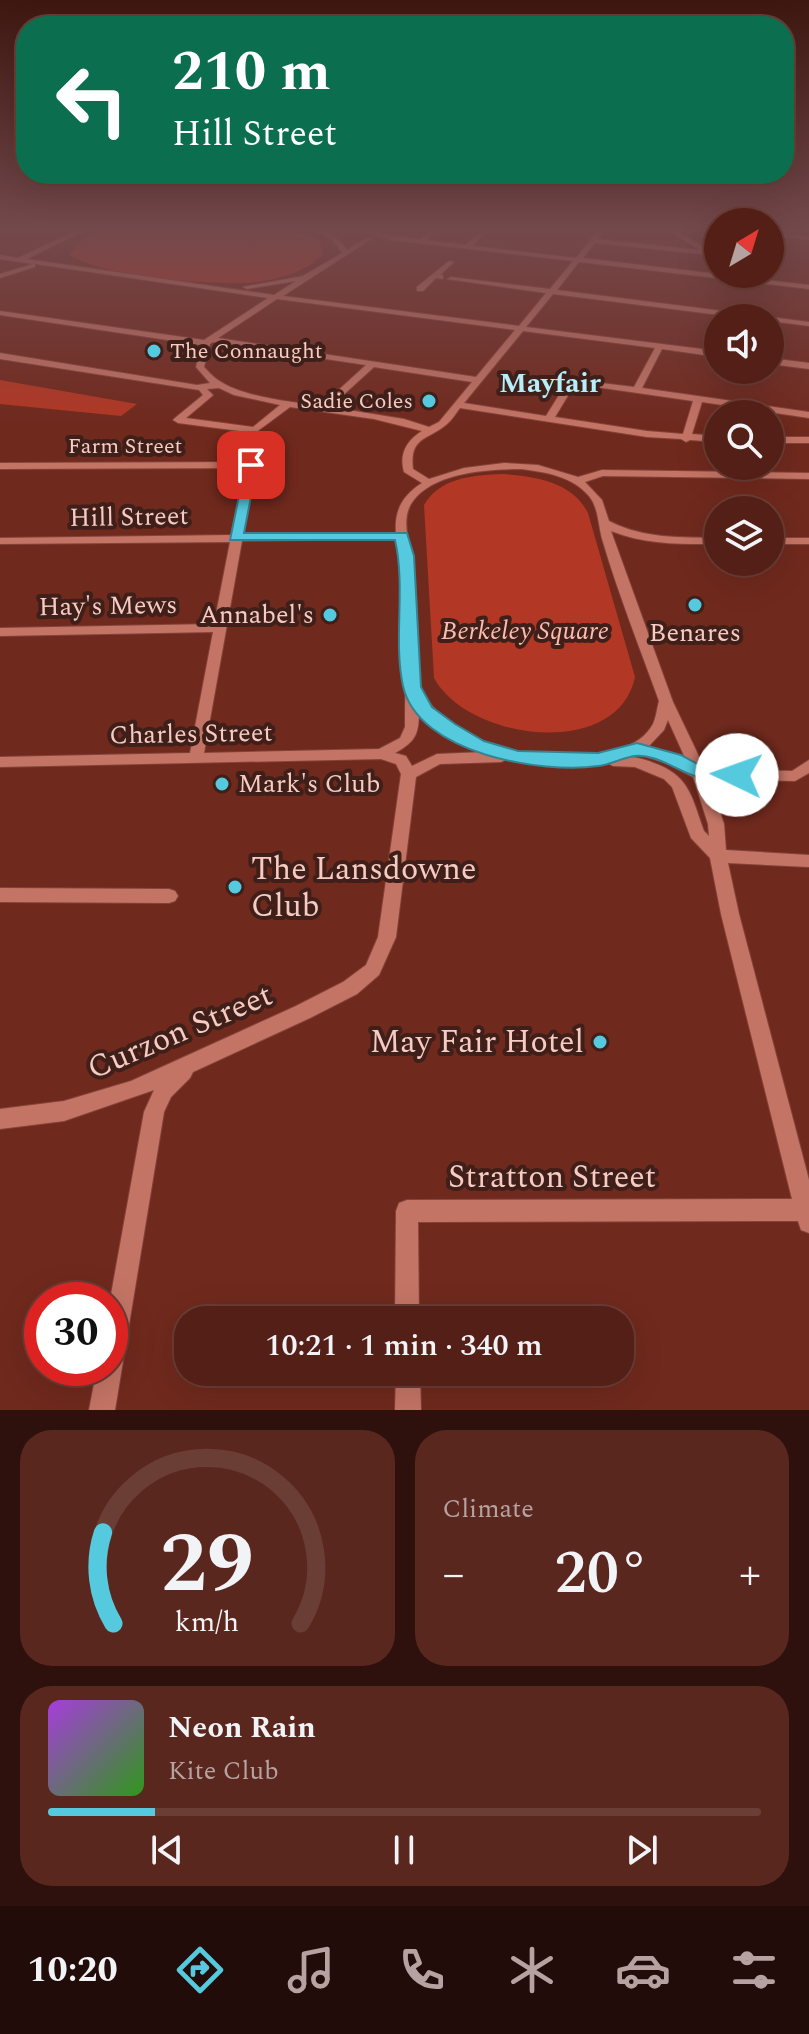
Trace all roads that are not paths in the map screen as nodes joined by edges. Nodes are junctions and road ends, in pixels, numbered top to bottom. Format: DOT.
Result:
graph roads {
  1 [pos="251,294"];
  2 [pos="552,294"];
  3 [pos="567,294"];
  4 [pos="281,295"];
  5 [pos="263,303"];
  6 [pos="704,311"];
  7 [pos="0,313"];
  8 [pos="784,321"];
  9 [pos="809,324"];
  10 [pos="524,327"];
  11 [pos="208,341"];
  12 [pos="660,346"];
  13 [pos="704,352"];
  14 [pos="0,356"];
  15 [pos="784,363"];
  16 [pos="372,364"];
  17 [pos="809,366"];
  18 [pos="478,380"];
  19 [pos="218,385"];
  20 [pos="202,389"];
  21 [pos="636,391"];
  22 [pos="698,399"];
  23 [pos="289,403"];
  24 [pos="457,405"];
  25 [pos="323,409"];
  26 [pos="809,415"];
  27 [pos="548,420"];
  28 [pos="426,429"];
  29 [pos="686,439"];
  30 [pos="704,439"];
  31 [pos="784,440"];
  32 [pos="809,440"];
  33 [pos="253,451"];
  34 [pos="251,465"];
  35 [pos="0,466"];
  36 [pos="809,476"];
  37 [pos="576,481"];
  38 [pos="429,483"];
  39 [pos="603,522"];
  40 [pos="402,536"];
  41 [pos="236,537"];
  42 [pos="653,540"];
  43 [pos="0,541"];
  44 [pos="704,541"];
  45 [pos="784,541"];
  46 [pos="809,541"];
  47 [pos="614,555"];
  48 [pos="217,628"];
  49 [pos="0,632"];
  50 [pos="412,687"];
  51 [pos="666,701"];
  52 [pos="637,749"];
  53 [pos="382,754"];
  54 [pos="196,758"];
  55 [pos="517,758"];
  56 [pos="598,760"];
  57 [pos="0,762"];
  58 [pos="809,765"];
  59 [pos="409,774"];
  60 [pos="700,774"];
  61 [pos="718,856"];
  62 [pos="809,861"];
  63 [pos="0,895"];
  64 [pos="169,896"];
  65 [pos="200,1060"];
  66 [pos="0,1119"];
  67 [pos="807,1216"];
  68 [pos="125,1282"];
  69 [pos="407,1306"];
  70 [pos="106,1386"];
  71 [pos="408,1386"];
  72 [pos="102,1410"];
  73 [pos="408,1410"];
  1 -- 4 [label="street"];
  1 -- 5 [label="street"];
  2 -- 10 [label="street"];
  3 -- 6 [label="street"];
  4 -- 5 [label="street"];
  4 -- 10 [label="street"];
  5 -- 11 [label="street"];
  7 -- 11 [label="street"];
  8 -- 9 [label="street"];
  10 -- 12 [label="street"];
  10 -- 18 [label="street"];
  11 -- 16 [label="street"];
  11 -- 19 [label="street"];
  12 -- 13 [label="street"];
  12 -- 21 [label="street"];
  14 -- 20 [label="street"];
  15 -- 17 [label="street"];
  16 -- 18 [label="street"];
  16 -- 25 [label="street"];
  18 -- 24 [label="street"];
  19 -- 20 [label="street"];
  19 -- 23 [label="street"];
  20 -- 23 [label="street"];
  21 -- 22 [label="street"];
  21 -- 27 [label="street"];
  22 -- 26 [label="street"];
  22 -- 29 [label="street"];
  23 -- 25 [label="street"];
  24 -- 27 [label="street"];
  24 -- 28 [label="street"];
  25 -- 28 [label="street"];
  27 -- 29 [label="street"];
  28 -- 38 [label="street"];
  29 -- 30 [label="street"];
  31 -- 32 [label="street"];
  33 -- 34 [label="street"];
  34 -- 35 [label="street, Farm Street"];
  34 -- 41 [label="street"];
  36 -- 37 [label="street"];
  37 -- 38 [label="street"];
  37 -- 39 [label="street"];
  38 -- 40 [label="street"];
  39 -- 42 [label="street"];
  39 -- 47 [label="street"];
  40 -- 41 [label="street, Hill Street"];
  40 -- 50 [label="street"];
  41 -- 43 [label="street, Hill Street"];
  41 -- 48 [label="street"];
  42 -- 44 [label="street"];
  42 -- 47 [label="street"];
  45 -- 46 [label="street"];
  47 -- 51 [label="street"];
  48 -- 49 [label="street, Hay's Mews"];
  48 -- 54 [label="street"];
  50 -- 53 [label="street"];
  50 -- 55 [label="street"];
  51 -- 52 [label="street"];
  51 -- 60 [label="street"];
  52 -- 56 [label="street"];
  52 -- 60 [label="street"];
  53 -- 54 [label="street, Charles Street"];
  53 -- 59 [label="street"];
  54 -- 57 [label="street, Charles Street"];
  55 -- 56 [label="street"];
  55 -- 59 [label="street"];
  56 -- 61 [label="street"];
  58 -- 60 [label="street"];
  59 -- 65 [label="street, Curzon Street"];
  60 -- 61 [label="street"];
  61 -- 62 [label="street"];
  61 -- 67 [label="street"];
  63 -- 64 [label="street"];
  65 -- 66 [label="street, Curzon Street"];
  65 -- 68 [label="street"];
  67 -- 69 [label="street, Stratton Street"];
  70 -- 72 [label="street"];
  71 -- 73 [label="street"];
}
